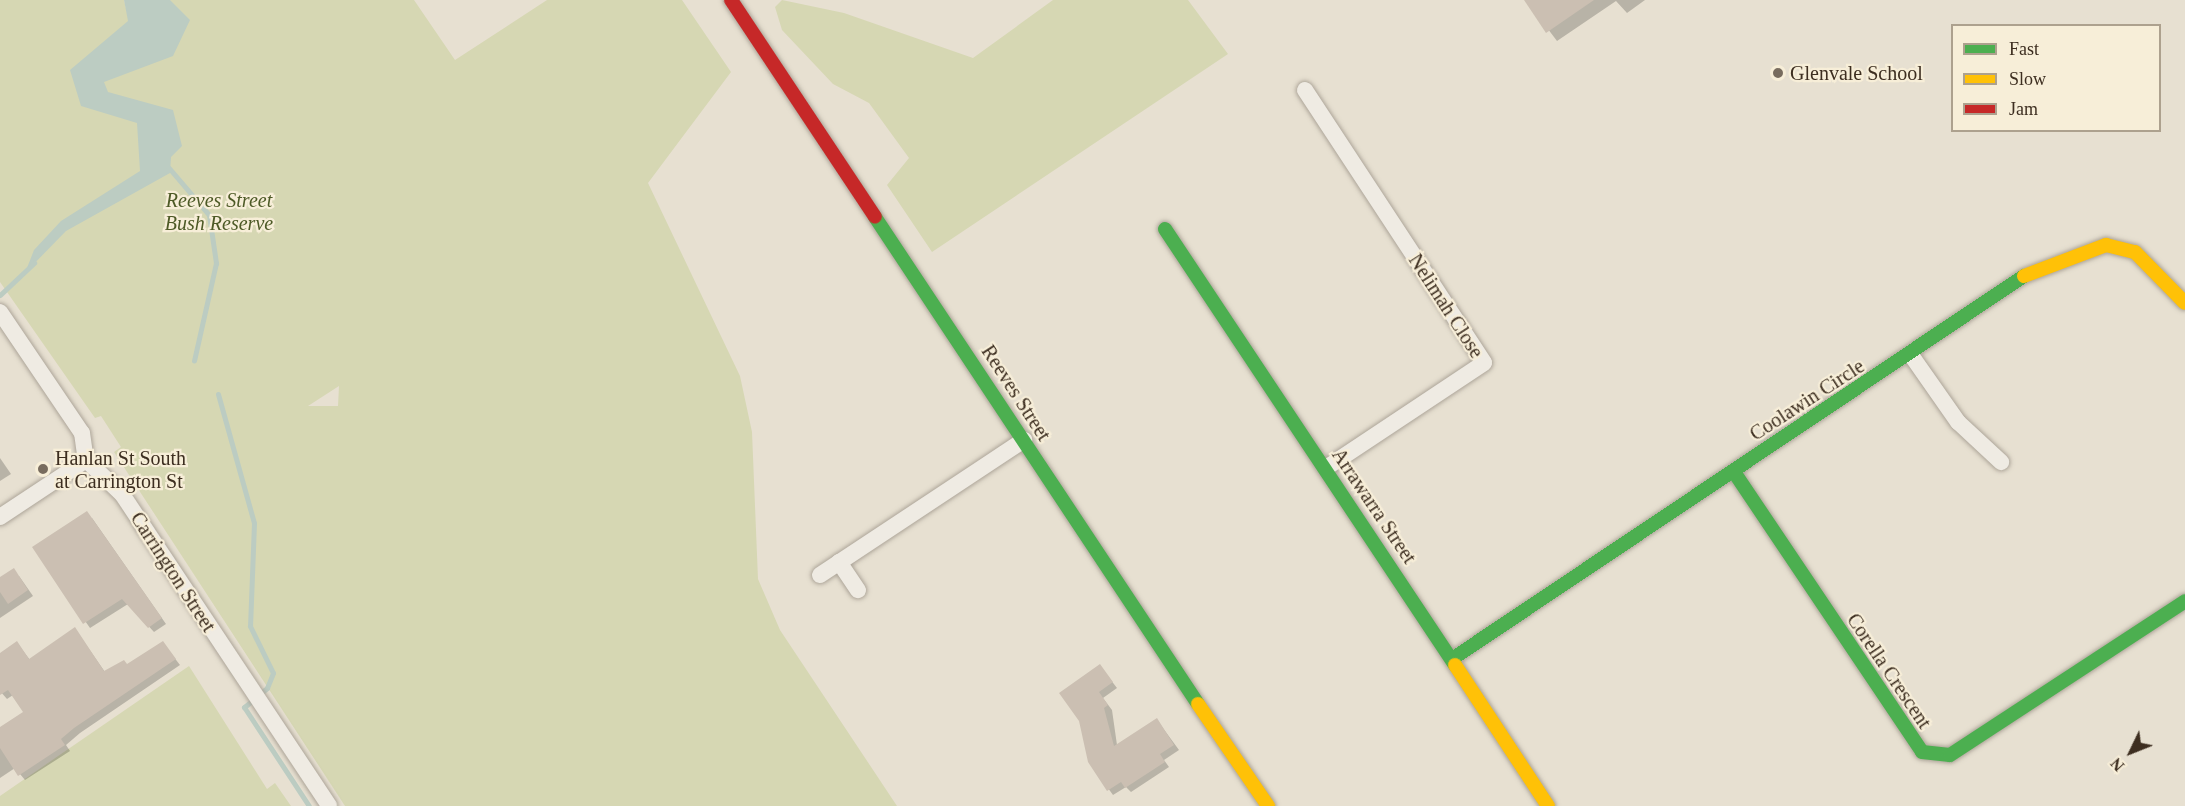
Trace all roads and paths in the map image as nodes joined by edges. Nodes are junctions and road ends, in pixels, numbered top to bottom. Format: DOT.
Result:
graph roads {
  1 [pos="731,0"];
  2 [pos="1305,90"];
  3 [pos="1166,229"];
  4 [pos="2185,303"];
  5 [pos="0,312"];
  6 [pos="1911,355"];
  7 [pos="1024,440"];
  8 [pos="86,459"];
  9 [pos="2001,462"];
  10 [pos="1326,468"];
  11 [pos="1734,472"];
  12 [pos="0,517"];
  13 [pos="839,562"];
  14 [pos="820,575"];
  15 [pos="858,590"];
  16 [pos="2185,601"];
  17 [pos="1452,659"];
  18 [pos="329,806"];
  19 [pos="1268,806"];
  20 [pos="1548,806"];
  1 -- 7 [label="street, Reeves Street"];
  2 -- 10 [label="street, Nelimah Close"];
  3 -- 10 [label="street, Arrawarra Street"];
  4 -- 6 [label="street, Coolawin Circle"];
  5 -- 8 [label="street"];
  6 -- 9 [label="street"];
  6 -- 11 [label="street, Coolawin Circle"];
  7 -- 13 [label="street"];
  7 -- 19 [label="street, Reeves Street"];
  8 -- 12 [label="street"];
  8 -- 18 [label="street, Carrington Street"];
  10 -- 17 [label="street, Arrawarra Street"];
  11 -- 16 [label="street, Corella Crescent"];
  11 -- 17 [label="street, Coolawin Circle"];
  13 -- 14 [label="street"];
  13 -- 15 [label="street"];
  17 -- 20 [label="street, Arrawarra Street"];
}
